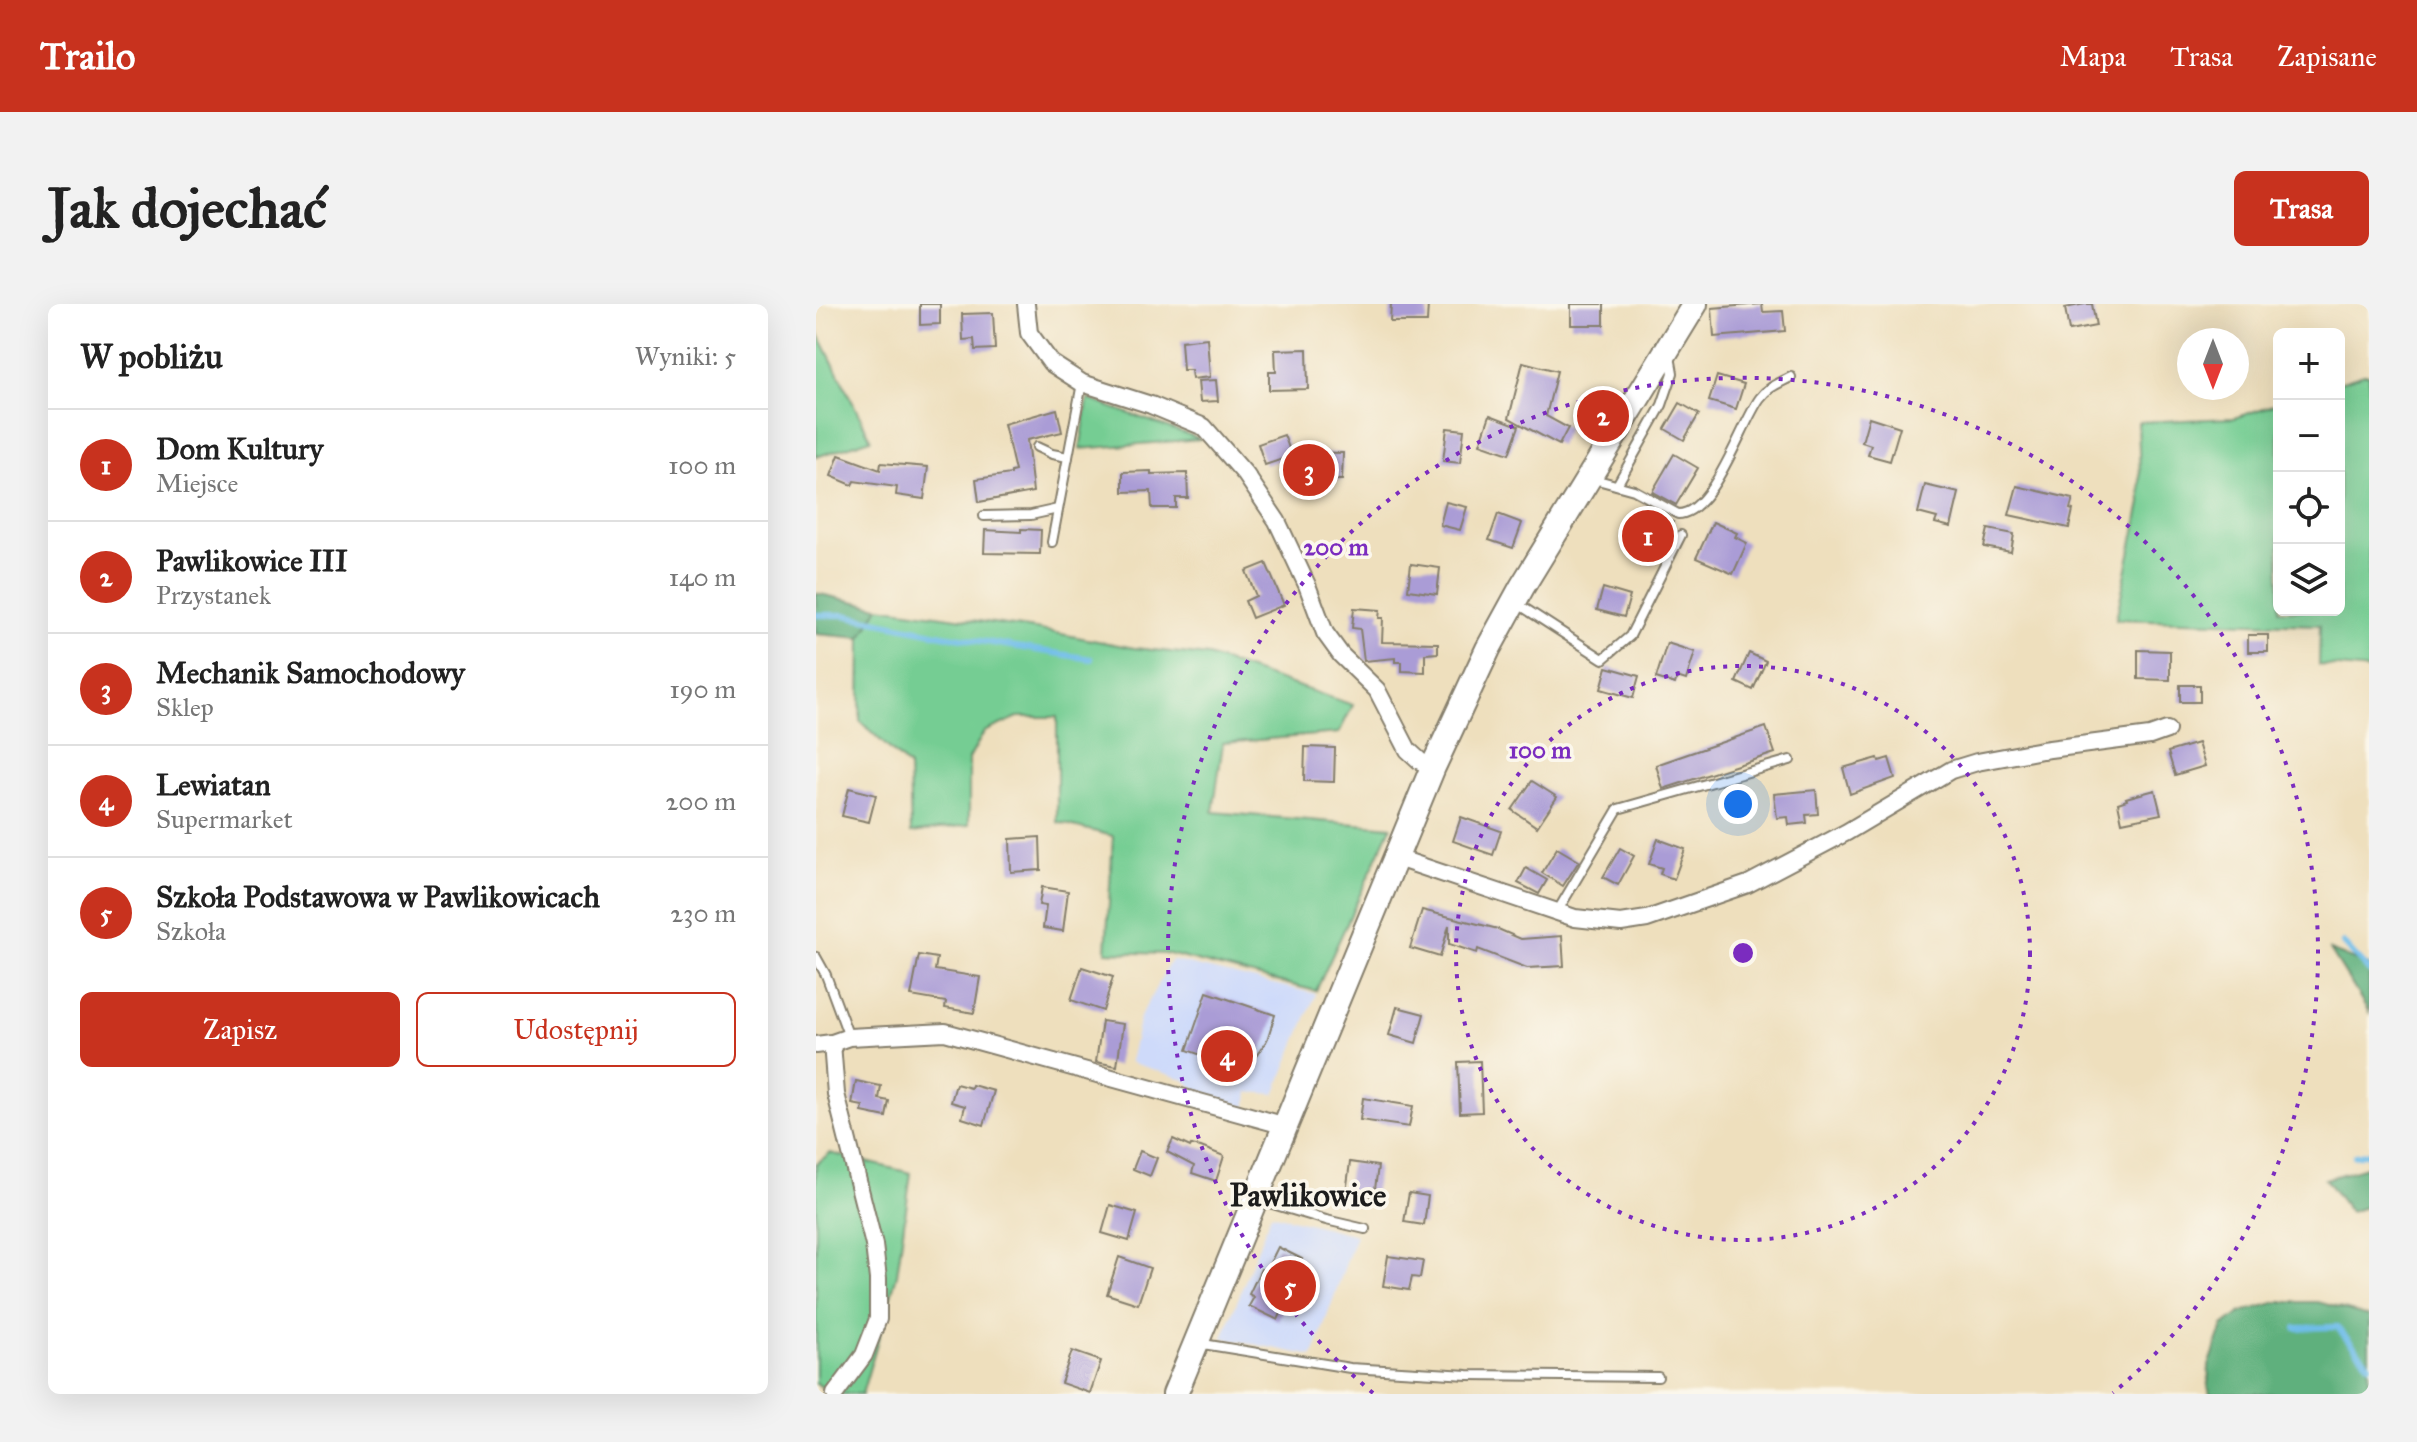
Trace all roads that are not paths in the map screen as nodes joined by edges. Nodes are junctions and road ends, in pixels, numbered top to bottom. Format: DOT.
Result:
graph roads {
  1 [pos="1026,304"];
  2 [pos="1695,304"];
  3 [pos="1669,347"];
  4 [pos="1791,377"];
  5 [pos="1082,383"];
  6 [pos="1037,447"];
  7 [pos="1068,457"];
  8 [pos="1589,478"];
  9 [pos="1617,485"];
  10 [pos="1058,509"];
  11 [pos="984,516"];
  12 [pos="1681,535"];
  13 [pos="1052,542"];
  14 [pos="1514,602"];
  15 [pos="2167,730"];
  16 [pos="1790,760"];
  17 [pos="1433,767"];
  18 [pos="1397,858"];
  19 [pos="1557,912"];
  20 [pos="816,957"];
  21 [pos="849,1037"];
  22 [pos="824,1044"];
  23 [pos="1286,1126"];
  24 [pos="1255,1199"];
  25 [pos="1365,1229"];
  26 [pos="1197,1343"];
  27 [pos="1658,1377"];
  28 [pos="835,1394"];
  29 [pos="1175,1394"];
  1 -- 5 [label="street"];
  2 -- 3 [label="main road"];
  3 -- 8 [label="main road"];
  3 -- 9 [label="lane"];
  4 -- 9 [label="lane"];
  5 -- 7 [label="lane"];
  5 -- 17 [label="street"];
  6 -- 7 [label="lane"];
  7 -- 10 [label="lane"];
  8 -- 9 [label="lane"];
  8 -- 14 [label="main road"];
  10 -- 11 [label="lane"];
  10 -- 13 [label="lane"];
  12 -- 14 [label="lane"];
  14 -- 17 [label="main road"];
  15 -- 19 [label="street"];
  16 -- 19 [label="lane"];
  17 -- 18 [label="main road"];
  18 -- 19 [label="street"];
  18 -- 23 [label="main road"];
  20 -- 21 [label="lane"];
  21 -- 22 [label="street"];
  21 -- 23 [label="street"];
  22 -- 28 [label="street"];
  23 -- 24 [label="main road"];
  24 -- 25 [label="lane"];
  24 -- 26 [label="main road"];
  26 -- 27 [label="lane"];
  26 -- 29 [label="main road"];
}
